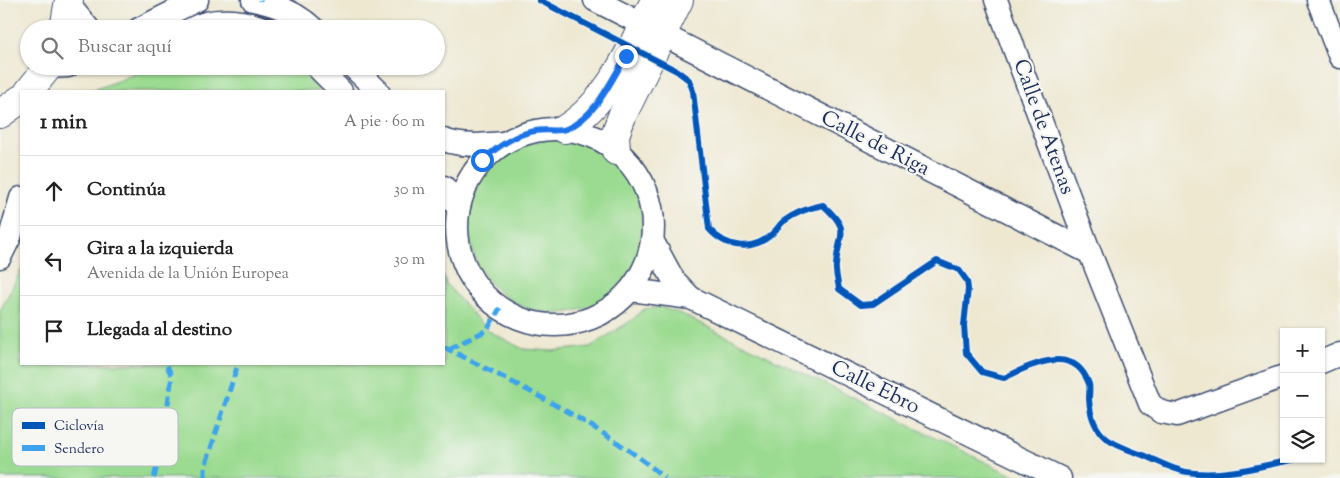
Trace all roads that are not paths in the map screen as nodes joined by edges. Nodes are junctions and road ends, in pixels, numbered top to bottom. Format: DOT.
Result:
graph roads {
  1 [pos="197,0"];
  2 [pos="253,0"];
  3 [pos="595,0"];
  4 [pos="656,0"];
  5 [pos="679,0"];
  6 [pos="996,0"];
  7 [pos="1318,0"];
  8 [pos="67,11"];
  9 [pos="78,20"];
  10 [pos="157,20"];
  11 [pos="305,20"];
  12 [pos="652,30"];
  13 [pos="1340,57"];
  14 [pos="46,75"];
  15 [pos="325,75"];
  16 [pos="361,75"];
  17 [pos="30,90"];
  18 [pos="340,90"];
  19 [pos="377,90"];
  20 [pos="20,100"];
  21 [pos="0,114"];
  22 [pos="565,129"];
  23 [pos="445,140"];
  24 [pos="504,142"];
  25 [pos="616,151"];
  26 [pos="445,188"];
  27 [pos="20,201"];
  28 [pos="458,208"];
  29 [pos="653,242"];
  30 [pos="1090,253"];
  31 [pos="0,256"];
  32 [pos="631,290"];
  33 [pos="691,298"];
  34 [pos="1340,354"];
  35 [pos="1325,360"];
  36 [pos="1280,377"];
  37 [pos="1060,478"];
  1 -- 10 [label="street"];
  2 -- 11 [label="street"];
  3 -- 12 [label="street, Calle de Riga"];
  4 -- 12 [label="street"];
  5 -- 12 [label="street"];
  6 -- 30 [label="street, Calle de Atenas"];
  7 -- 13 [label="street"];
  8 -- 9 [label="street"];
  12 -- 22 [label="street"];
  12 -- 25 [label="street"];
  12 -- 30 [label="street, Calle de Riga"];
  14 -- 17 [label="street"];
  15 -- 18 [label="street"];
  16 -- 19 [label="street"];
  20 -- 21 [label="street"];
  22 -- 24 [label="street"];
  22 -- 25 [label="street"];
  23 -- 24 [label="street"];
  24 -- 28 [label="street"];
  25 -- 29 [label="street"];
  26 -- 28 [label="street"];
  27 -- 31 [label="street"];
  28 -- 32 [label="street"];
  29 -- 32 [label="street"];
  29 -- 33 [label="street, Calle Ebro"];
  30 -- 36 [label="street, Calle de Atenas"];
  32 -- 33 [label="street, Calle Ebro"];
  33 -- 37 [label="street, Calle Ebro"];
  34 -- 35 [label="street"];
}
